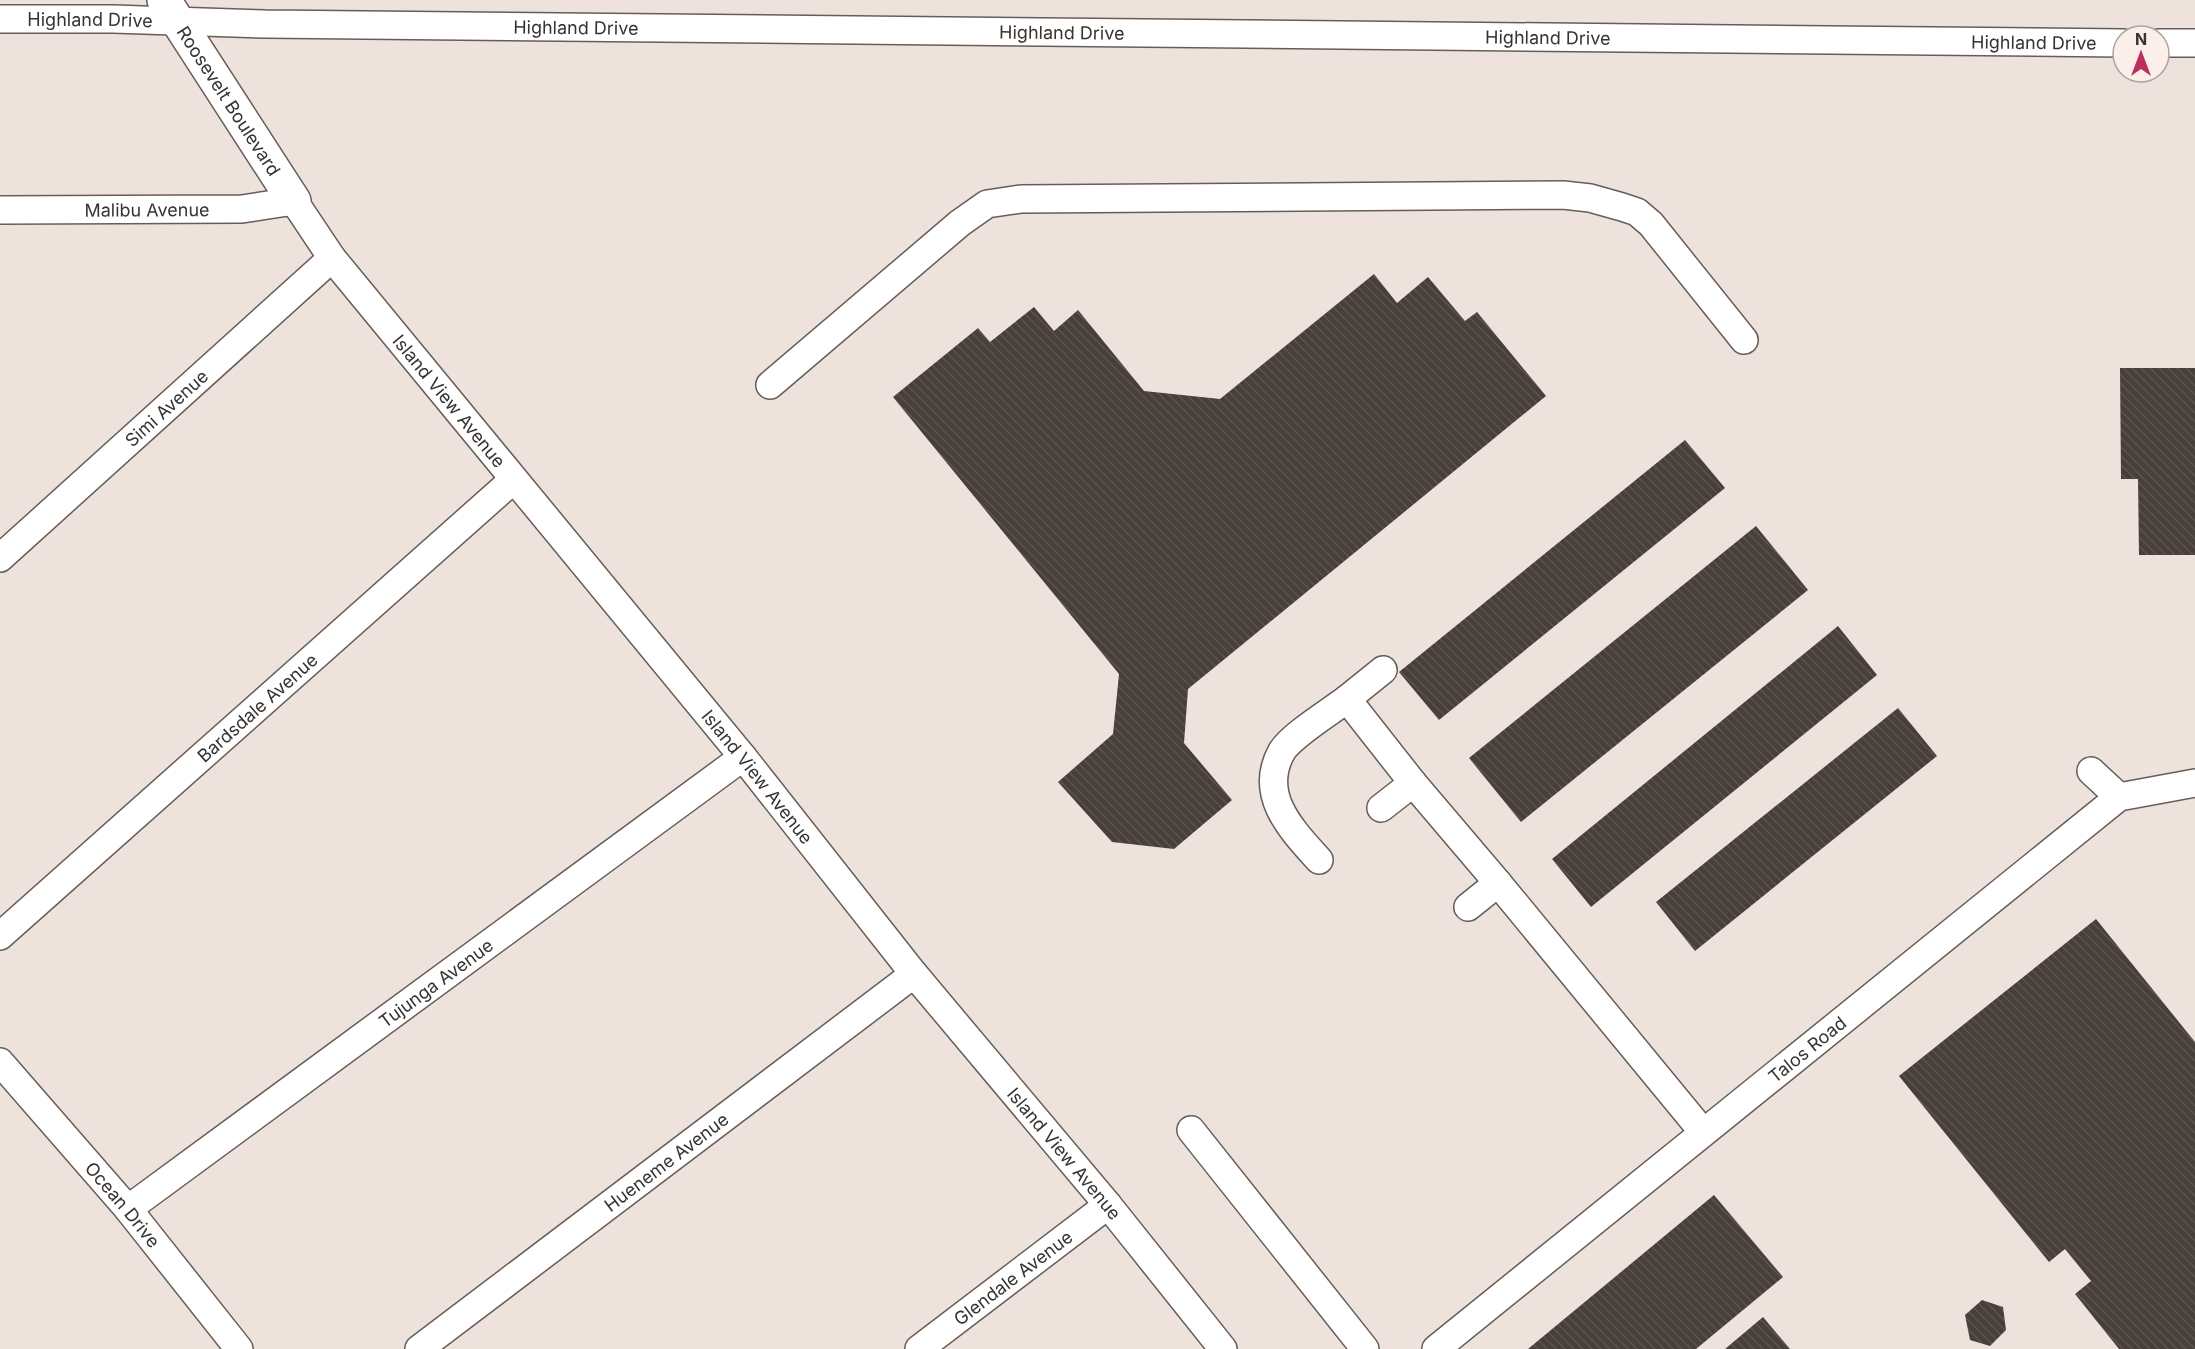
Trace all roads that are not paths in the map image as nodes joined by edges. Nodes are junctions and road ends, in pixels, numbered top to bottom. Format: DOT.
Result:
graph roads {
  1 [pos="171,10"];
  2 [pos="0,19"];
  3 [pos="2111,42"];
  4 [pos="2171,43"];
  5 [pos="2195,43"];
  6 [pos="294,201"];
  7 [pos="0,210"];
  8 [pos="332,258"];
  9 [pos="1744,339"];
  10 [pos="770,385"];
  11 [pos="513,480"];
  12 [pos="0,558"];
  13 [pos="1383,670"];
  14 [pos="1347,699"];
  15 [pos="743,757"];
  16 [pos="2091,771"];
  17 [pos="1413,783"];
  18 [pos="2195,783"];
  19 [pos="2119,797"];
  20 [pos="1381,808"];
  21 [pos="1319,860"];
  22 [pos="1498,883"];
  23 [pos="1468,907"];
  24 [pos="0,936"];
  25 [pos="914,974"];
  26 [pos="0,1062"];
  27 [pos="1191,1130"];
  28 [pos="1703,1132"];
  29 [pos="1108,1205"];
  30 [pos="128,1209"];
  31 [pos="239,1349"];
  32 [pos="419,1349"];
  33 [pos="919,1349"];
  34 [pos="1223,1349"];
  35 [pos="1365,1349"];
  36 [pos="1436,1349"];
  1 -- 2 [label="street, Highland Drive"];
  1 -- 3 [label="street, Highland Drive"];
  1 -- 6 [label="street, Roosevelt Boulevard"];
  4 -- 5 [label="street"];
  6 -- 7 [label="street, Malibu Avenue"];
  6 -- 8 [label="street, Island View Avenue"];
  8 -- 11 [label="street, Island View Avenue"];
  8 -- 12 [label="street, Simi Avenue"];
  9 -- 10 [label="street"];
  11 -- 15 [label="street, Island View Avenue"];
  11 -- 24 [label="street, Bardsdale Avenue"];
  13 -- 14 [label="street"];
  14 -- 17 [label="street"];
  14 -- 21 [label="street"];
  15 -- 25 [label="street, Island View Avenue"];
  15 -- 30 [label="street, Tujunga Avenue"];
  16 -- 19 [label="street"];
  17 -- 20 [label="street"];
  17 -- 22 [label="street"];
  18 -- 19 [label="street, Talos Road"];
  19 -- 28 [label="street, Talos Road"];
  22 -- 23 [label="street"];
  22 -- 28 [label="street"];
  25 -- 29 [label="street, Island View Avenue"];
  25 -- 32 [label="street, Hueneme Avenue"];
  26 -- 30 [label="street, Ocean Drive"];
  27 -- 35 [label="street"];
  28 -- 36 [label="street, Talos Road"];
  29 -- 33 [label="street, Glendale Avenue"];
  29 -- 34 [label="street, Island View Avenue"];
  30 -- 31 [label="street, Ocean Drive"];
}
